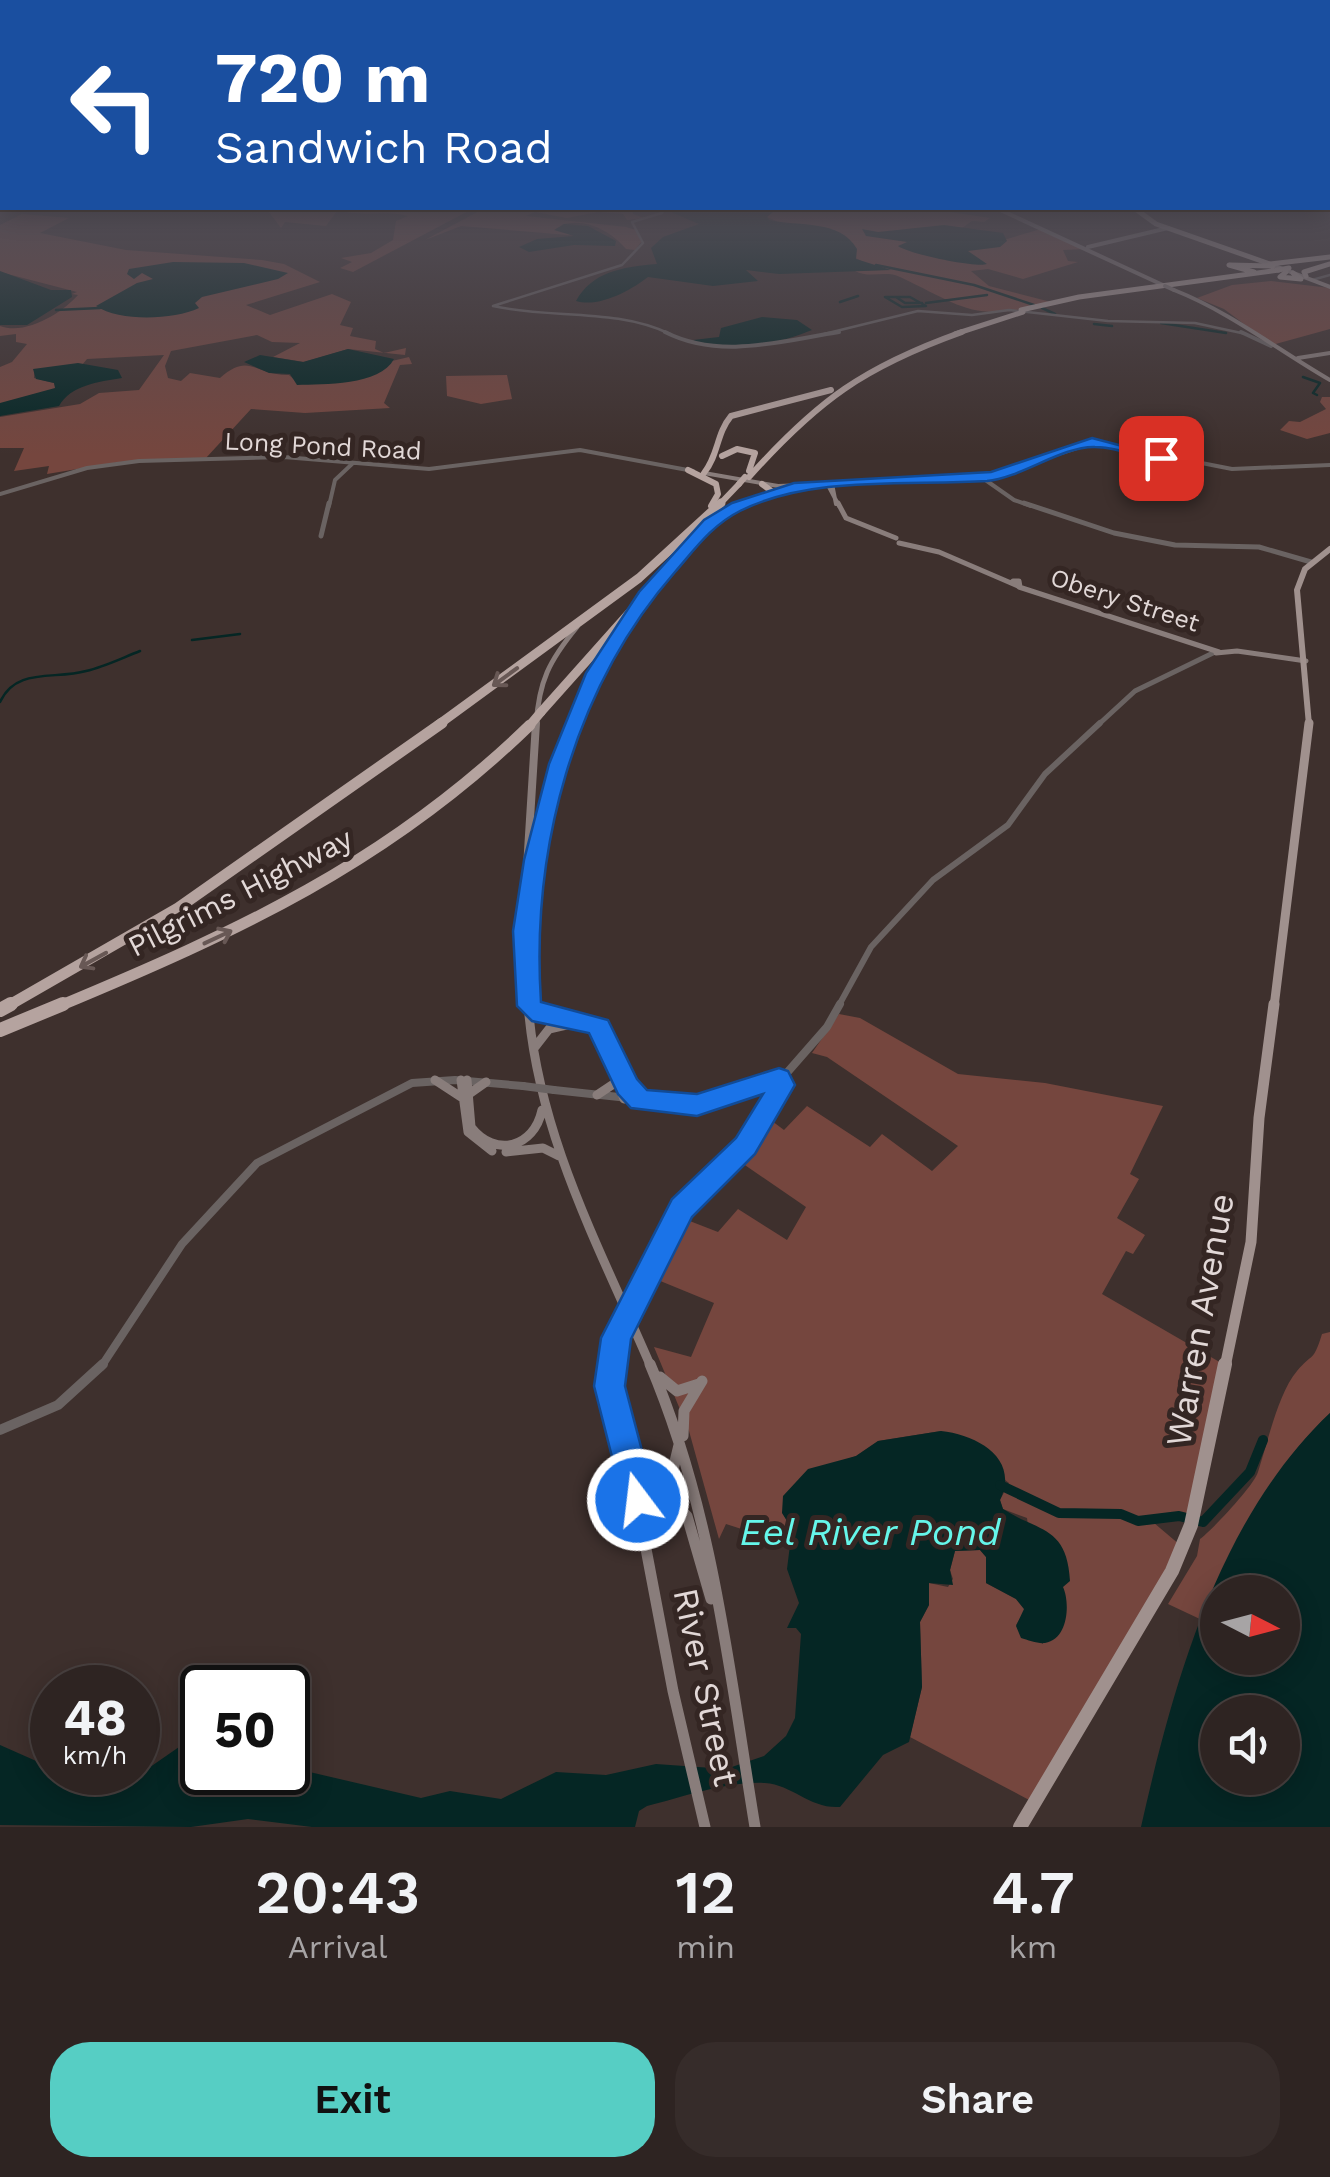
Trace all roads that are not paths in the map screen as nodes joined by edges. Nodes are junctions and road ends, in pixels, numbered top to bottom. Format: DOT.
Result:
graph roads {
  1 [pos="569,284"];
  2 [pos="1162,284"];
  3 [pos="1194,284"];
  4 [pos="1195,284"];
  5 [pos="1200,284"];
  6 [pos="1230,284"];
  7 [pos="1320,284"];
  8 [pos="1185,286"];
  9 [pos="1330,287"];
  10 [pos="1174,289"];
  11 [pos="1022,311"];
  12 [pos="1271,346"];
  13 [pos="1330,353"];
  14 [pos="1298,358"];
  15 [pos="1330,380"];
  16 [pos="840,385"];
  17 [pos="762,404"];
  18 [pos="782,434"];
  19 [pos="720,435"];
  20 [pos="740,444"];
  21 [pos="754,444"];
  22 [pos="722,456"];
  23 [pos="354,464"];
  24 [pos="1330,466"];
  25 [pos="688,470"];
  26 [pos="711,471"];
  27 [pos="983,478"];
  28 [pos="745,479"];
  29 [pos="762,484"];
  30 [pos="830,484"];
  31 [pos="794,487"];
  32 [pos="808,487"];
  33 [pos="778,490"];
  34 [pos="0,494"];
  35 [pos="832,494"];
  36 [pos="836,504"];
  37 [pos="710,523"];
  38 [pos="321,536"];
  39 [pos="682,545"];
  40 [pos="1330,549"];
  41 [pos="1311,562"];
  42 [pos="643,599"];
  43 [pos="584,621"];
  44 [pos="1216,653"];
  45 [pos="1306,661"];
  46 [pos="526,927"];
  47 [pos="526,998"];
  48 [pos="0,1010"];
  49 [pos="0,1030"];
  50 [pos="533,1052"];
  51 [pos="782,1077"];
  52 [pos="435,1080"];
  53 [pos="464,1080"];
  54 [pos="486,1082"];
  55 [pos="622,1084"];
  56 [pos="596,1095"];
  57 [pos="465,1096"];
  58 [pos="626,1099"];
  59 [pos="543,1100"];
  60 [pos="641,1101"];
  61 [pos="559,1156"];
  62 [pos="650,1365"];
  63 [pos="0,1430"];
  64 [pos="678,1435"];
  65 [pos="684,1451"];
  66 [pos="637,1495"];
  67 [pos="1193,1518"];
  68 [pos="724,1649"];
  69 [pos="705,1827"];
  70 [pos="755,1827"];
  71 [pos="1020,1827"];
  1 -- 12 [label="street"];
  2 -- 10 [label="main road, bridge"];
  3 -- 8 [label="highway"];
  4 -- 8 [label="highway, Pilgrims Highway"];
  5 -- 10 [label="highway, Pilgrims Highway"];
  6 -- 10 [label="highway"];
  7 -- 9 [label="main road"];
  8 -- 11 [label="highway, Pilgrims Highway"];
  10 -- 11 [label="highway, Pilgrims Highway"];
  10 -- 12 [label="main road"];
  11 -- 16 [label="highway, Pilgrims Highway"];
  11 -- 28 [label="highway, Pilgrims Highway"];
  12 -- 14 [label="main road"];
  13 -- 14 [label="main road"];
  14 -- 15 [label="main road"];
  16 -- 17 [label="highway"];
  16 -- 18 [label="highway, Pilgrims Highway"];
  17 -- 18 [label="highway"];
  17 -- 19 [label="highway"];
  18 -- 28 [label="highway, Pilgrims Highway"];
  19 -- 20 [label="highway"];
  19 -- 26 [label="highway"];
  20 -- 21 [label="highway"];
  20 -- 22 [label="highway"];
  22 -- 26 [label="highway"];
  22 -- 28 [label="highway"];
  23 -- 25 [label="street, Long Pond Road"];
  23 -- 34 [label="street, Long Pond Road"];
  23 -- 38 [label="street"];
  24 -- 27 [label="street"];
  25 -- 26 [label="highway"];
  25 -- 39 [label="highway"];
  26 -- 29 [label="main road"];
  27 -- 30 [label="street"];
  27 -- 41 [label="street"];
  28 -- 33 [label="highway"];
  28 -- 37 [label="highway, Pilgrims Highway"];
  28 -- 39 [label="highway, Pilgrims Highway"];
  29 -- 33 [label="highway"];
  30 -- 32 [label="main road"];
  30 -- 35 [label="main road"];
  30 -- 36 [label="main road"];
  31 -- 32 [label="main road"];
  31 -- 33 [label="highway"];
  32 -- 35 [label="main road"];
  33 -- 37 [label="highway"];
  35 -- 36 [label="main road"];
  36 -- 44 [label="main road, Obery Street"];
  37 -- 42 [label="highway, Pilgrims Highway"];
  39 -- 43 [label="highway, Pilgrims Highway"];
  40 -- 41 [label="main road"];
  41 -- 45 [label="main road, Warren Avenue"];
  42 -- 46 [label="main road"];
  49 -- 42 [label="highway, Pilgrims Highway, one-way, bridge"];
  43 -- 46 [label="main road"];
  43 -- 48 [label="highway, Pilgrims Highway, one-way"];
  44 -- 45 [label="main road"];
  44 -- 51 [label="street"];
  45 -- 67 [label="main road, Warren Avenue"];
  46 -- 47 [label="main road"];
  47 -- 50 [label="main road"];
  47 -- 55 [label="main road"];
  50 -- 55 [label="main road"];
  50 -- 59 [label="main road"];
  51 -- 60 [label="street"];
  51 -- 66 [label="street, River Street, bridge"];
  52 -- 53 [label="street"];
  52 -- 57 [label="main road"];
  52 -- 63 [label="street"];
  53 -- 54 [label="street"];
  53 -- 57 [label="main road"];
  54 -- 56 [label="street, bridge"];
  54 -- 57 [label="main road"];
  55 -- 56 [label="main road"];
  55 -- 58 [label="main road"];
  55 -- 60 [label="main road"];
  56 -- 58 [label="street"];
  57 -- 59 [label="main road"];
  57 -- 61 [label="main road"];
  58 -- 60 [label="street"];
  59 -- 61 [label="main road"];
  61 -- 62 [label="main road"];
  62 -- 64 [label="main road"];
  62 -- 65 [label="main road"];
  64 -- 65 [label="main road"];
  64 -- 66 [label="main road"];
  65 -- 68 [label="main road"];
  66 -- 68 [label="main road"];
  66 -- 69 [label="main road, River Street"];
  67 -- 71 [label="main road, Warren Avenue"];
  68 -- 70 [label="main road"];
}
